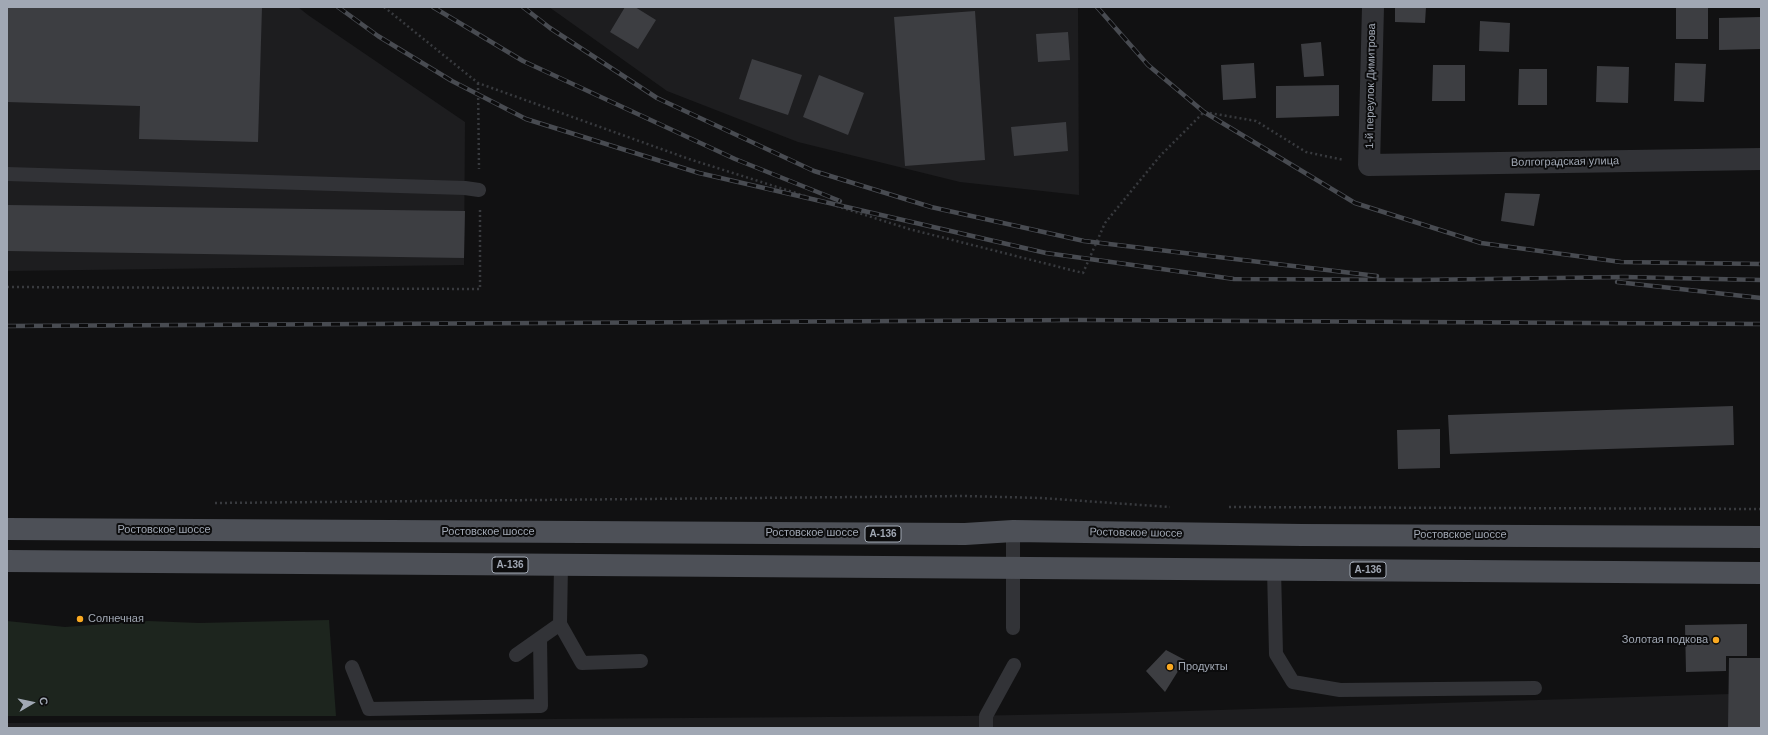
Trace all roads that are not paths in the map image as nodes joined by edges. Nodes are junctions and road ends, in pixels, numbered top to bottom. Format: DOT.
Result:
graph roads {
  1 [pos="1373,7"];
  2 [pos="1761,159"];
  3 [pos="1369,165"];
  4 [pos="7,174"];
  5 [pos="479,190"];
  6 [pos="7,529"];
  7 [pos="1012,531"];
  8 [pos="1761,537"];
  9 [pos="7,561"];
  10 [pos="561,565"];
  11 [pos="1012,567"];
  12 [pos="1274,569"];
  13 [pos="1761,573"];
  14 [pos="560,624"];
  15 [pos="1013,628"];
  16 [pos="540,638"];
  17 [pos="516,655"];
  18 [pos="641,661"];
  19 [pos="1014,665"];
  20 [pos="352,667"];
  21 [pos="1535,688"];
  22 [pos="986,728"];
  1 -- 3 [label="street, 1-й переулок Димитрова"];
  2 -- 3 [label="street, Волгоградская улица"];
  4 -- 5 [label="lane"];
  6 -- 7 [label="main road, Ростовское шоссе / А-136"];
  7 -- 8 [label="main road, Ростовское шоссе / А-136"];
  7 -- 11 [label="lane"];
  9 -- 10 [label="main road, А-136"];
  10 -- 11 [label="main road, А-136"];
  10 -- 14 [label="lane"];
  11 -- 12 [label="main road, А-136"];
  11 -- 15 [label="lane"];
  12 -- 13 [label="main road, А-136"];
  12 -- 21 [label="lane"];
  14 -- 16 [label="lane"];
  14 -- 18 [label="lane"];
  16 -- 17 [label="lane"];
  16 -- 20 [label="lane"];
  19 -- 22 [label="lane"];
}
